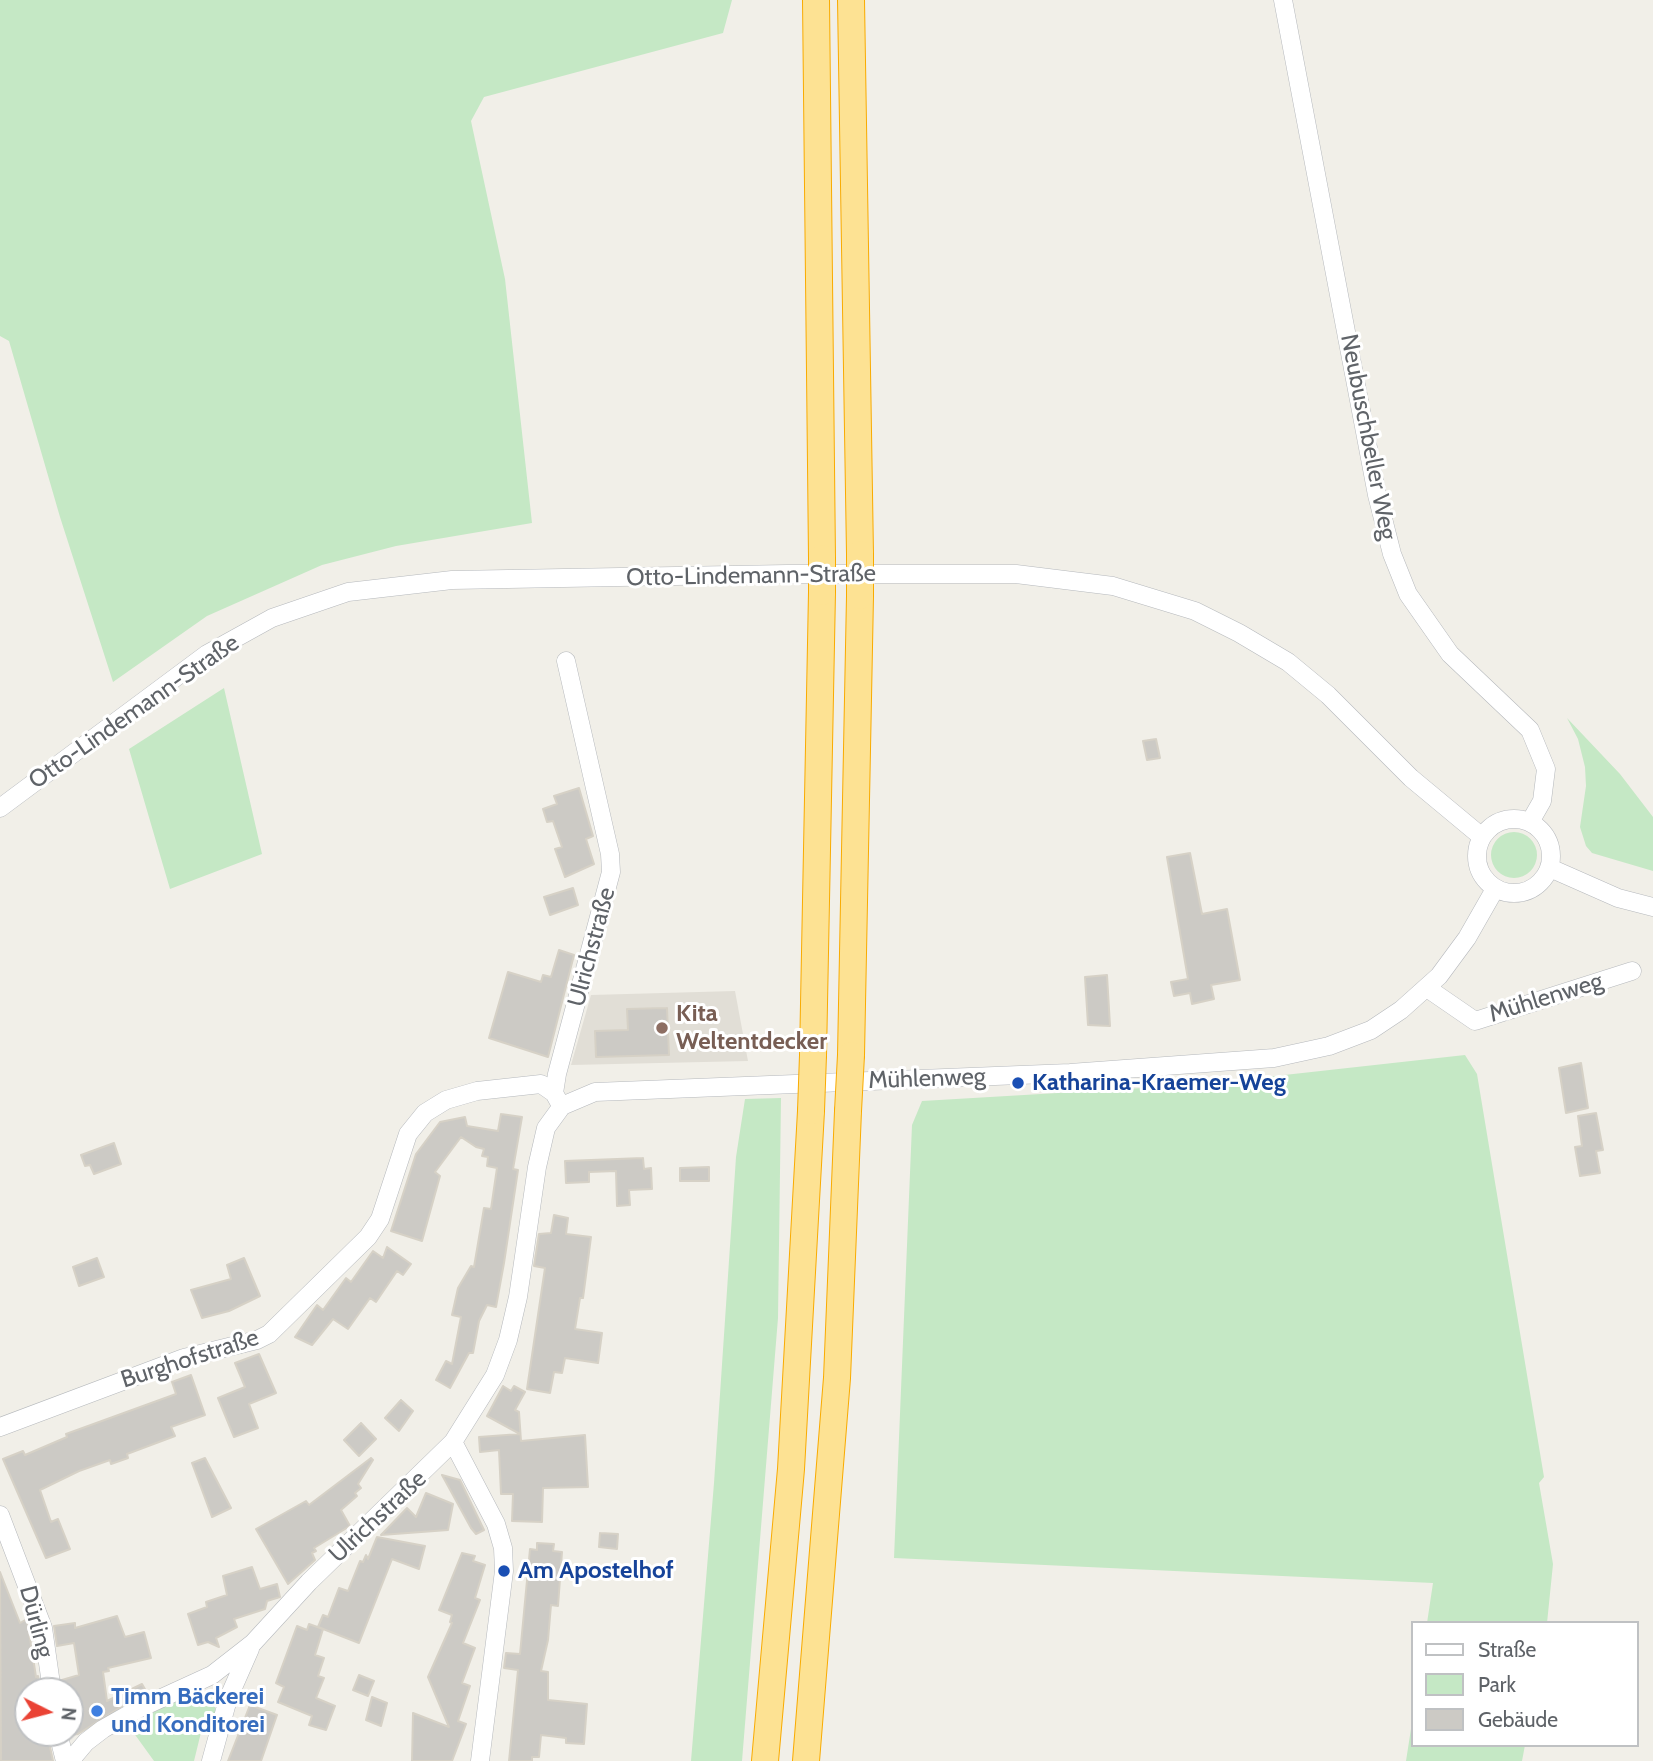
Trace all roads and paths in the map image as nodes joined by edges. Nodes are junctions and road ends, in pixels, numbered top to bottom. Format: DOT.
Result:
graph roads {
  1 [pos="816,0"];
  2 [pos="851,0"];
  3 [pos="1283,0"];
  4 [pos="566,661"];
  5 [pos="0,808"];
  6 [pos="1530,822"];
  7 [pos="1482,837"];
  8 [pos="1550,869"];
  9 [pos="1495,889"];
  10 [pos="1653,907"];
  11 [pos="1632,971"];
  12 [pos="1427,988"];
  13 [pos="558,1100"];
  14 [pos="0,1427"];
  15 [pos="453,1443"];
  16 [pos="0,1515"];
  17 [pos="253,1643"];
  18 [pos="50,1677"];
  19 [pos="198,1681"];
  20 [pos="228,1699"];
  21 [pos="70,1761"];
  22 [pos="211,1761"];
  23 [pos="480,1761"];
  24 [pos="765,1761"];
  25 [pos="806,1761"];
  1 -- 24 [label="highway, bridge"];
  2 -- 25 [label="highway, bridge"];
  3 -- 6 [label="street, Neubuschbeller Weg"];
  4 -- 13 [label="street, Ulrichstraße"];
  5 -- 7 [label="street, Otto-Lindemann-Straße"];
  6 -- 7 [label="street"];
  6 -- 8 [label="street"];
  7 -- 9 [label="street"];
  8 -- 9 [label="street"];
  8 -- 10 [label="street"];
  9 -- 12 [label="street, Mühlenweg"];
  11 -- 12 [label="street, Mühlenweg"];
  12 -- 13 [label="street, Mühlenweg"];
  13 -- 14 [label="street, Burghofstraße"];
  13 -- 15 [label="street, Ulrichstraße"];
  15 -- 17 [label="street, Ulrichstraße"];
  15 -- 23 [label="street"];
  16 -- 18 [label="street, Dürling"];
  17 -- 19 [label="street, Ulrichstraße"];
  17 -- 20 [label="street"];
  19 -- 20 [label="street"];
  19 -- 21 [label="street, Ulrichstraße"];
  20 -- 22 [label="street"];
}
